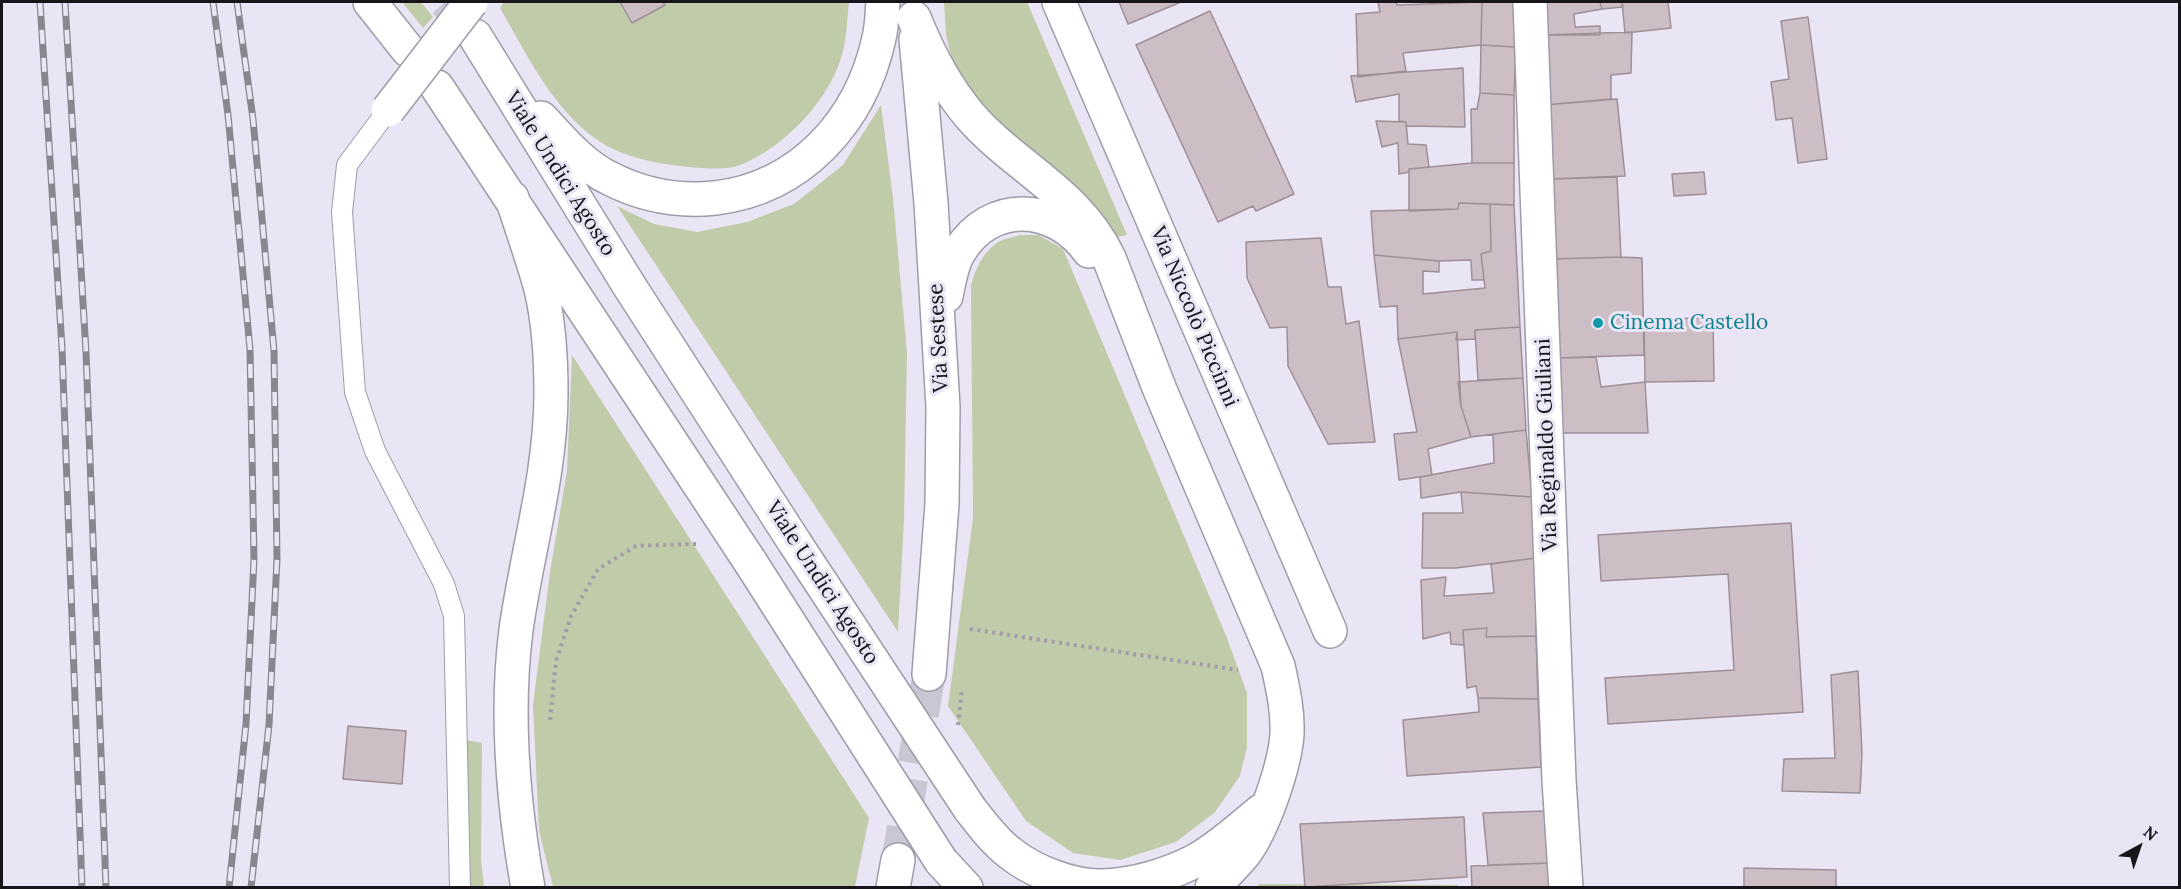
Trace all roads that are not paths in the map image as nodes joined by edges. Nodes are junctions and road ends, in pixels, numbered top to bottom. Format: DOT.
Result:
graph roads {
  1 [pos="370,2"];
  2 [pos="471,2"];
  3 [pos="883,2"];
  4 [pos="1059,2"];
  5 [pos="1530,2"];
  6 [pos="913,10"];
  7 [pos="475,36"];
  8 [pos="408,50"];
  9 [pos="492,63"];
  10 [pos="437,87"];
  11 [pos="388,110"];
  12 [pos="512,198"];
  13 [pos="1125,301"];
  14 [pos="940,351"];
  15 [pos="1330,631"];
  16 [pos="929,674"];
  17 [pos="1267,806"];
  18 [pos="517,826"];
  19 [pos="460,888"];
  20 [pos="516,888"];
  21 [pos="528,888"];
  22 [pos="966,888"];
  23 [pos="1212,888"];
  24 [pos="1566,888"];
  1 -- 8 [label="main road"];
  2 -- 11 [label="main road, bridge"];
  3 -- 9 [label="main road, Viale Undici Agosto"];
  4 -- 15 [label="main road, Via Niccolò Piccinni"];
  5 -- 24 [label="main road, Via Reginaldo Giuliani"];
  6 -- 13 [label="main road"];
  6 -- 14 [label="main road, Via Sestese"];
  7 -- 9 [label="main road, Viale Undici Agosto"];
  9 -- 17 [label="main road, Viale Undici Agosto, bridge"];
  10 -- 12 [label="main road"];
  11 -- 19 [label="lane"];
  12 -- 18 [label="main road"];
  12 -- 22 [label="main road, bridge"];
  13 -- 14 [label="main road"];
  13 -- 17 [label="main road"];
  14 -- 16 [label="main road, Via Sestese"];
  17 -- 23 [label="main road"];
  18 -- 20 [label="lane"];
  18 -- 21 [label="main road"];
}
